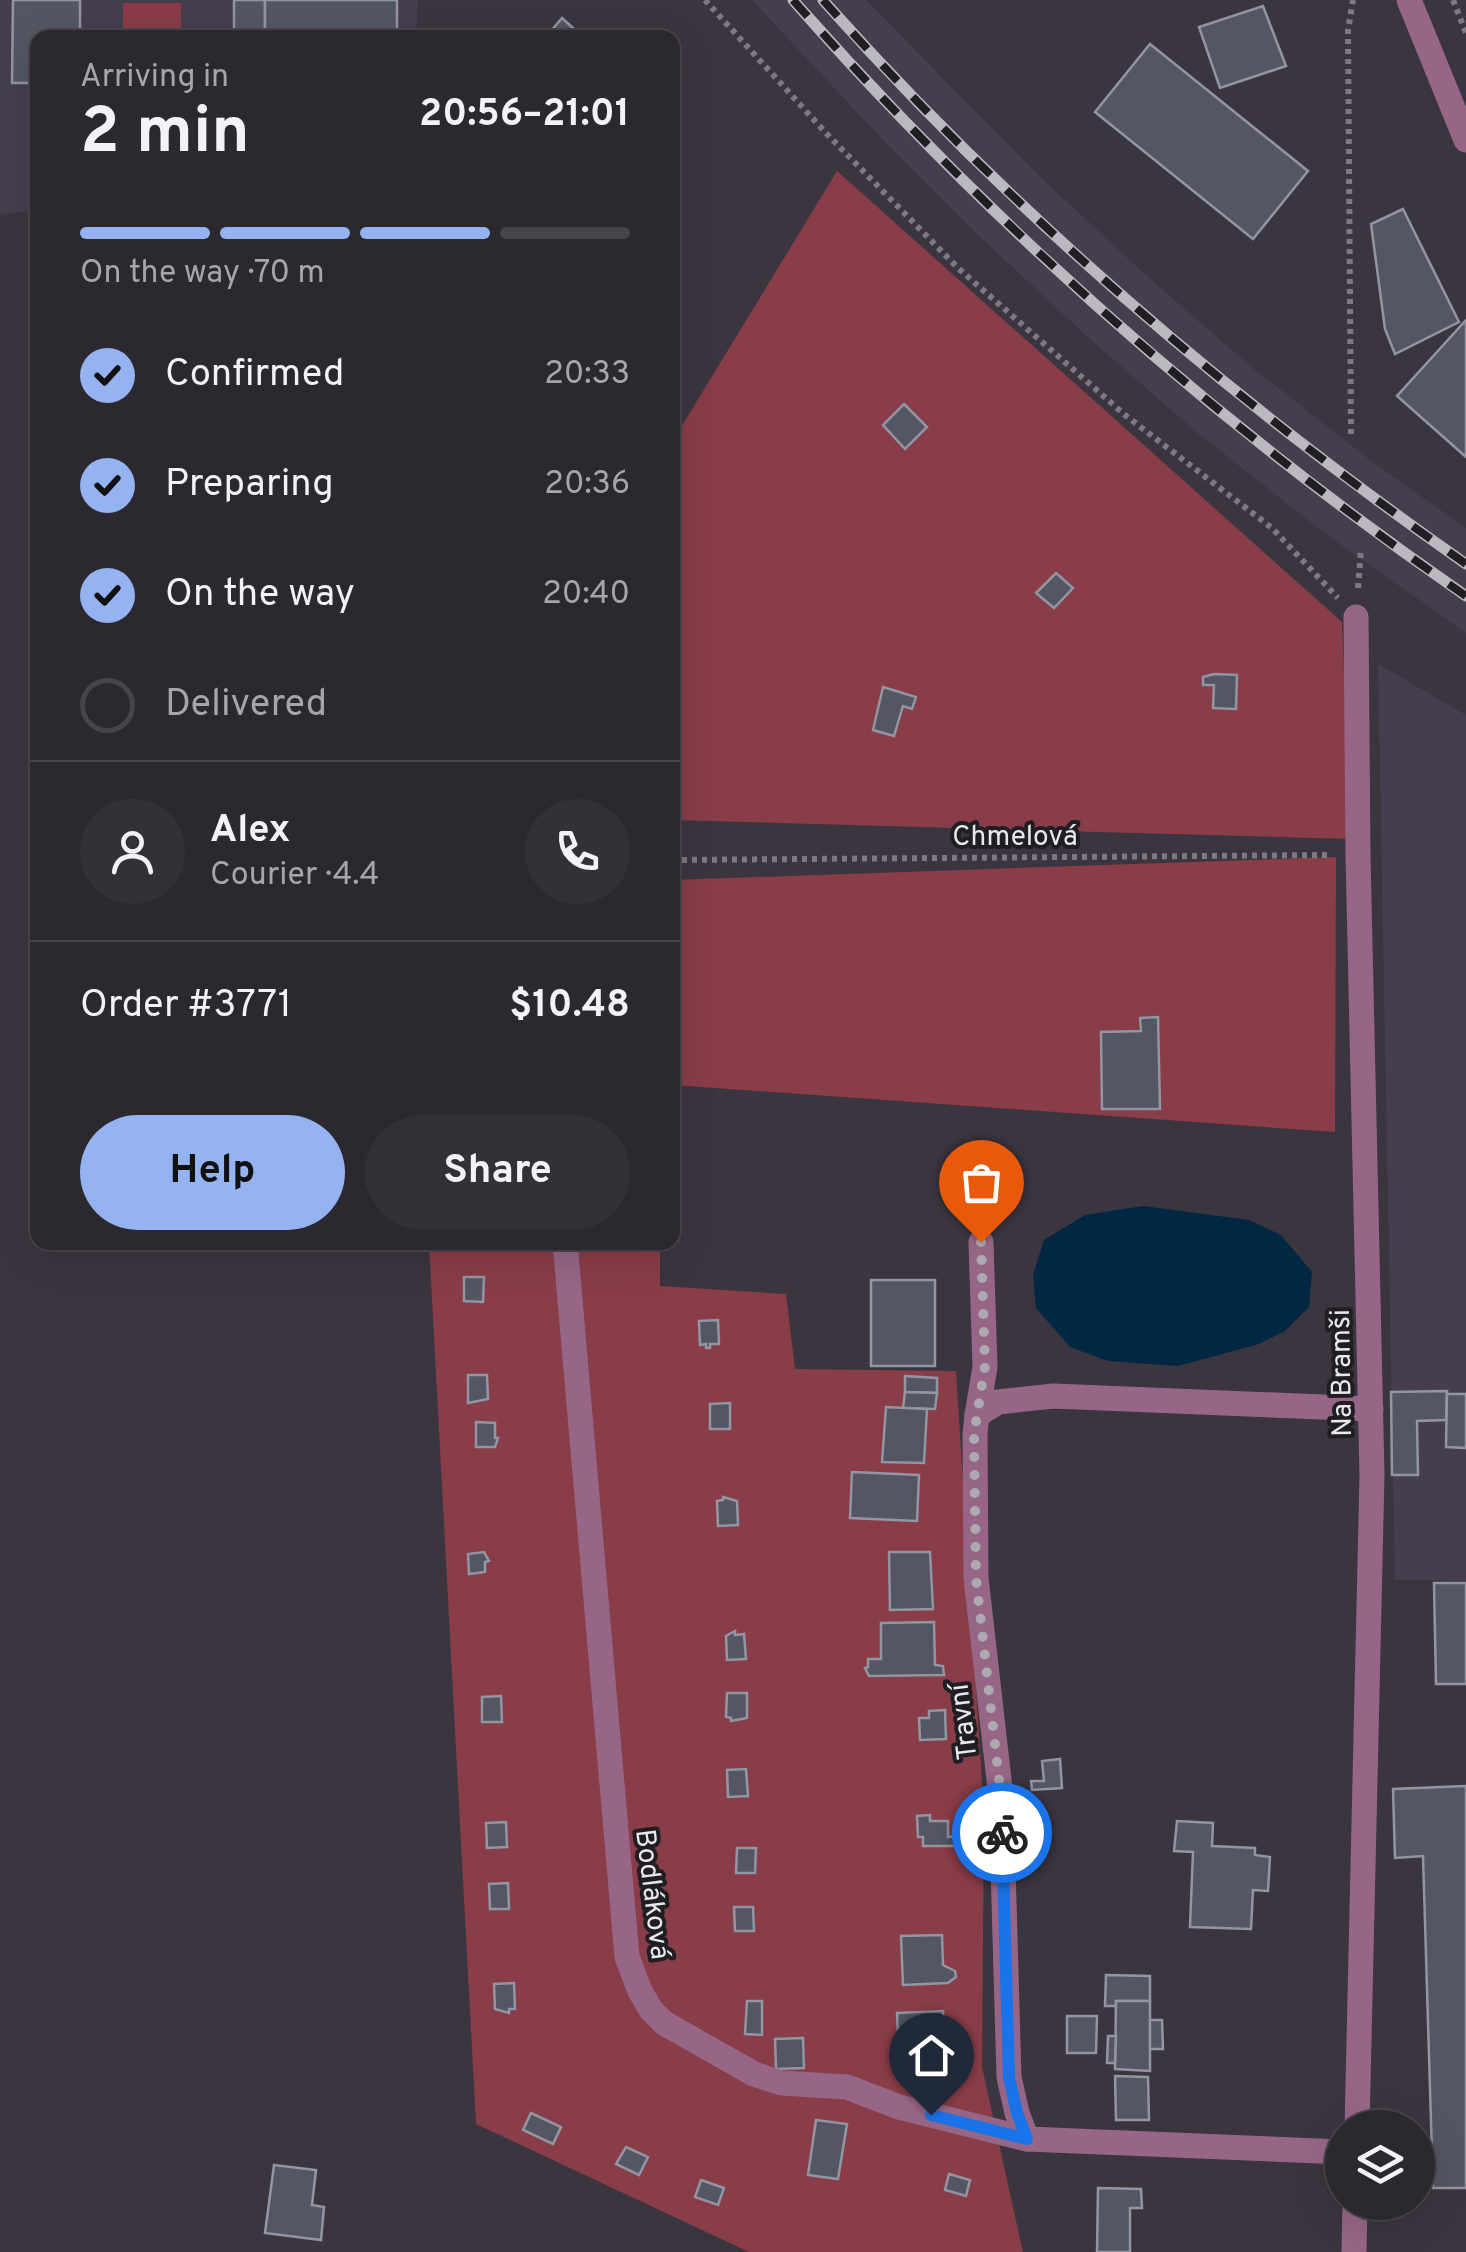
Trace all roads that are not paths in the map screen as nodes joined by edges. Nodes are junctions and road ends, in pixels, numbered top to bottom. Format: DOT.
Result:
graph roads {
  1 [pos="1409,0"];
  2 [pos="1466,140"];
  3 [pos="1356,617"];
  4 [pos="981,1242"];
  5 [pos="566,1250"];
  6 [pos="1371,1409"];
  7 [pos="977,1415"];
  8 [pos="1357,2110"];
  9 [pos="1027,2139"];
  10 [pos="1325,2151"];
  11 [pos="1355,2220"];
  12 [pos="1354,2252"];
  1 -- 2 [label="street"];
  3 -- 6 [label="street, Na Bramši"];
  4 -- 7 [label="street, Travní"];
  5 -- 9 [label="street, Bodláková"];
  6 -- 7 [label="street"];
  6 -- 8 [label="street, Na Bramši"];
  7 -- 9 [label="street, Travní"];
  9 -- 10 [label="street, Bodláková"];
  11 -- 12 [label="street"];
}
